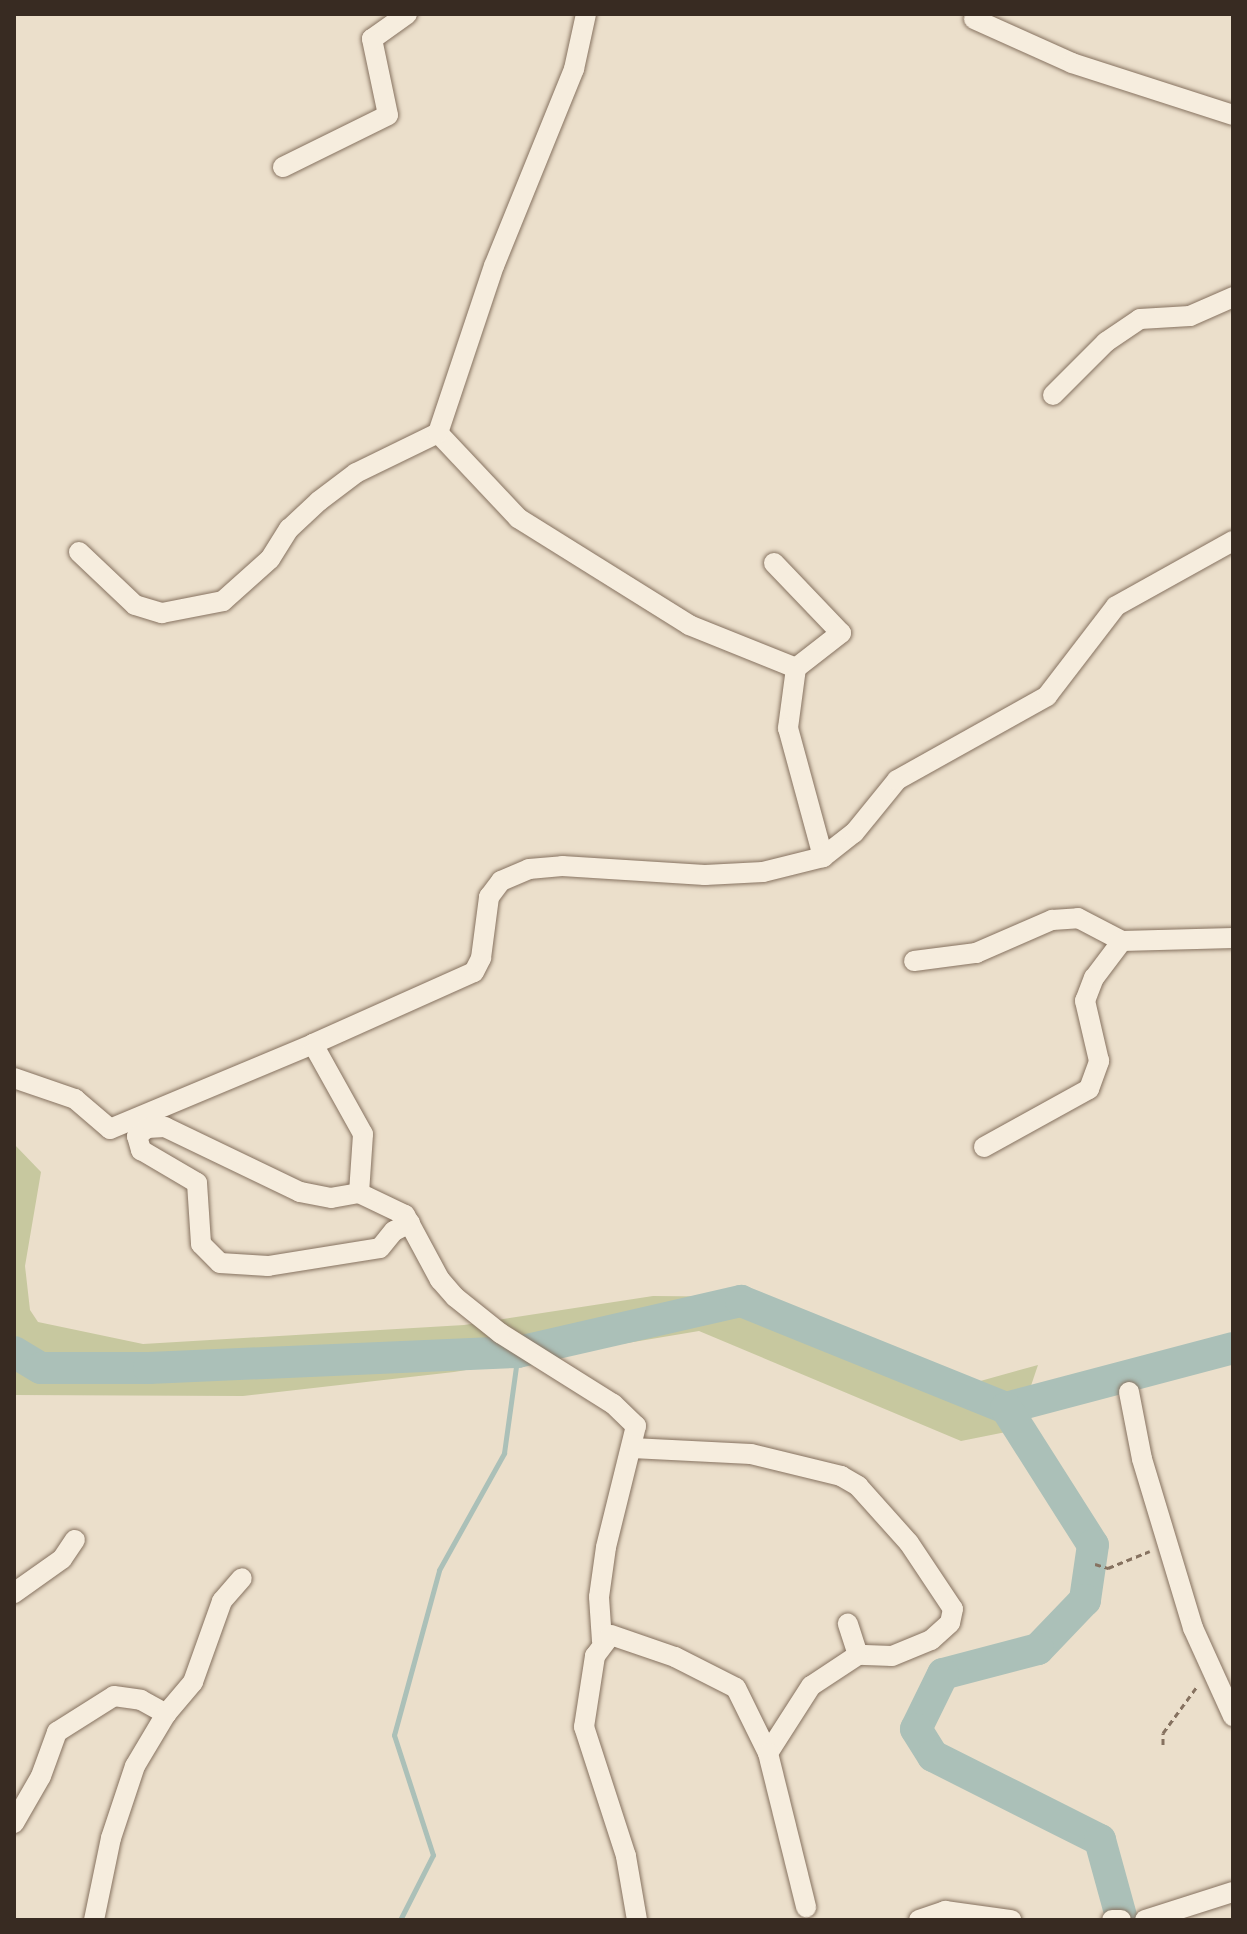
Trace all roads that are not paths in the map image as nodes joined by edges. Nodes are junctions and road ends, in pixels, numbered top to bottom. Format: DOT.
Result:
graph roads {
  1 [pos="407,14"];
  2 [pos="586,14"];
  3 [pos="974,19"];
  4 [pos="1233,115"];
  5 [pos="283,167"];
  6 [pos="1233,297"];
  7 [pos="1053,395"];
  8 [pos="438,433"];
  9 [pos="1233,541"];
  10 [pos="79,552"];
  11 [pos="774,563"];
  12 [pos="796,668"];
  13 [pos="823,857"];
  14 [pos="1233,938"];
  15 [pos="1122,941"];
  16 [pos="914,961"];
  17 [pos="313,1044"];
  18 [pos="14,1078"];
  19 [pos="984,1147"];
  20 [pos="359,1193"];
  21 [pos="410,1223"];
  22 [pos="1129,1392"];
  23 [pos="632,1448"];
  24 [pos="75,1540"];
  25 [pos="242,1578"];
  26 [pos="14,1593"];
  27 [pos="848,1624"];
  28 [pos="602,1641"];
  29 [pos="858,1655"];
  30 [pos="166,1714"];
  31 [pos="1233,1716"];
  32 [pos="768,1753"];
  33 [pos="14,1823"];
  34 [pos="1233,1892"];
  35 [pos="806,1907"];
  36 [pos="94,1920"];
  37 [pos="637,1920"];
  38 [pos="919,1920"];
  39 [pos="1011,1920"];
  40 [pos="1112,1920"];
  41 [pos="1121,1920"];
  42 [pos="1145,1920"];
  1 -- 5 [label="street"];
  2 -- 8 [label="street"];
  3 -- 4 [label="street"];
  6 -- 7 [label="street"];
  8 -- 10 [label="street"];
  8 -- 12 [label="street"];
  9 -- 13 [label="street"];
  11 -- 12 [label="street"];
  12 -- 13 [label="street"];
  13 -- 17 [label="street"];
  14 -- 15 [label="street"];
  15 -- 16 [label="street"];
  15 -- 19 [label="street"];
  17 -- 18 [label="street"];
  17 -- 20 [label="street"];
  20 -- 21 [label="street"];
  20 -- 21 [label="street"];
  21 -- 23 [label="street"];
  22 -- 31 [label="street"];
  23 -- 28 [label="street"];
  23 -- 29 [label="street"];
  24 -- 26 [label="street"];
  25 -- 30 [label="street"];
  27 -- 29 [label="street"];
  28 -- 32 [label="street"];
  28 -- 37 [label="street"];
  29 -- 32 [label="street"];
  30 -- 33 [label="street"];
  30 -- 36 [label="street"];
  32 -- 35 [label="street"];
  34 -- 42 [label="street"];
  38 -- 39 [label="street"];
  40 -- 41 [label="street"];
}
